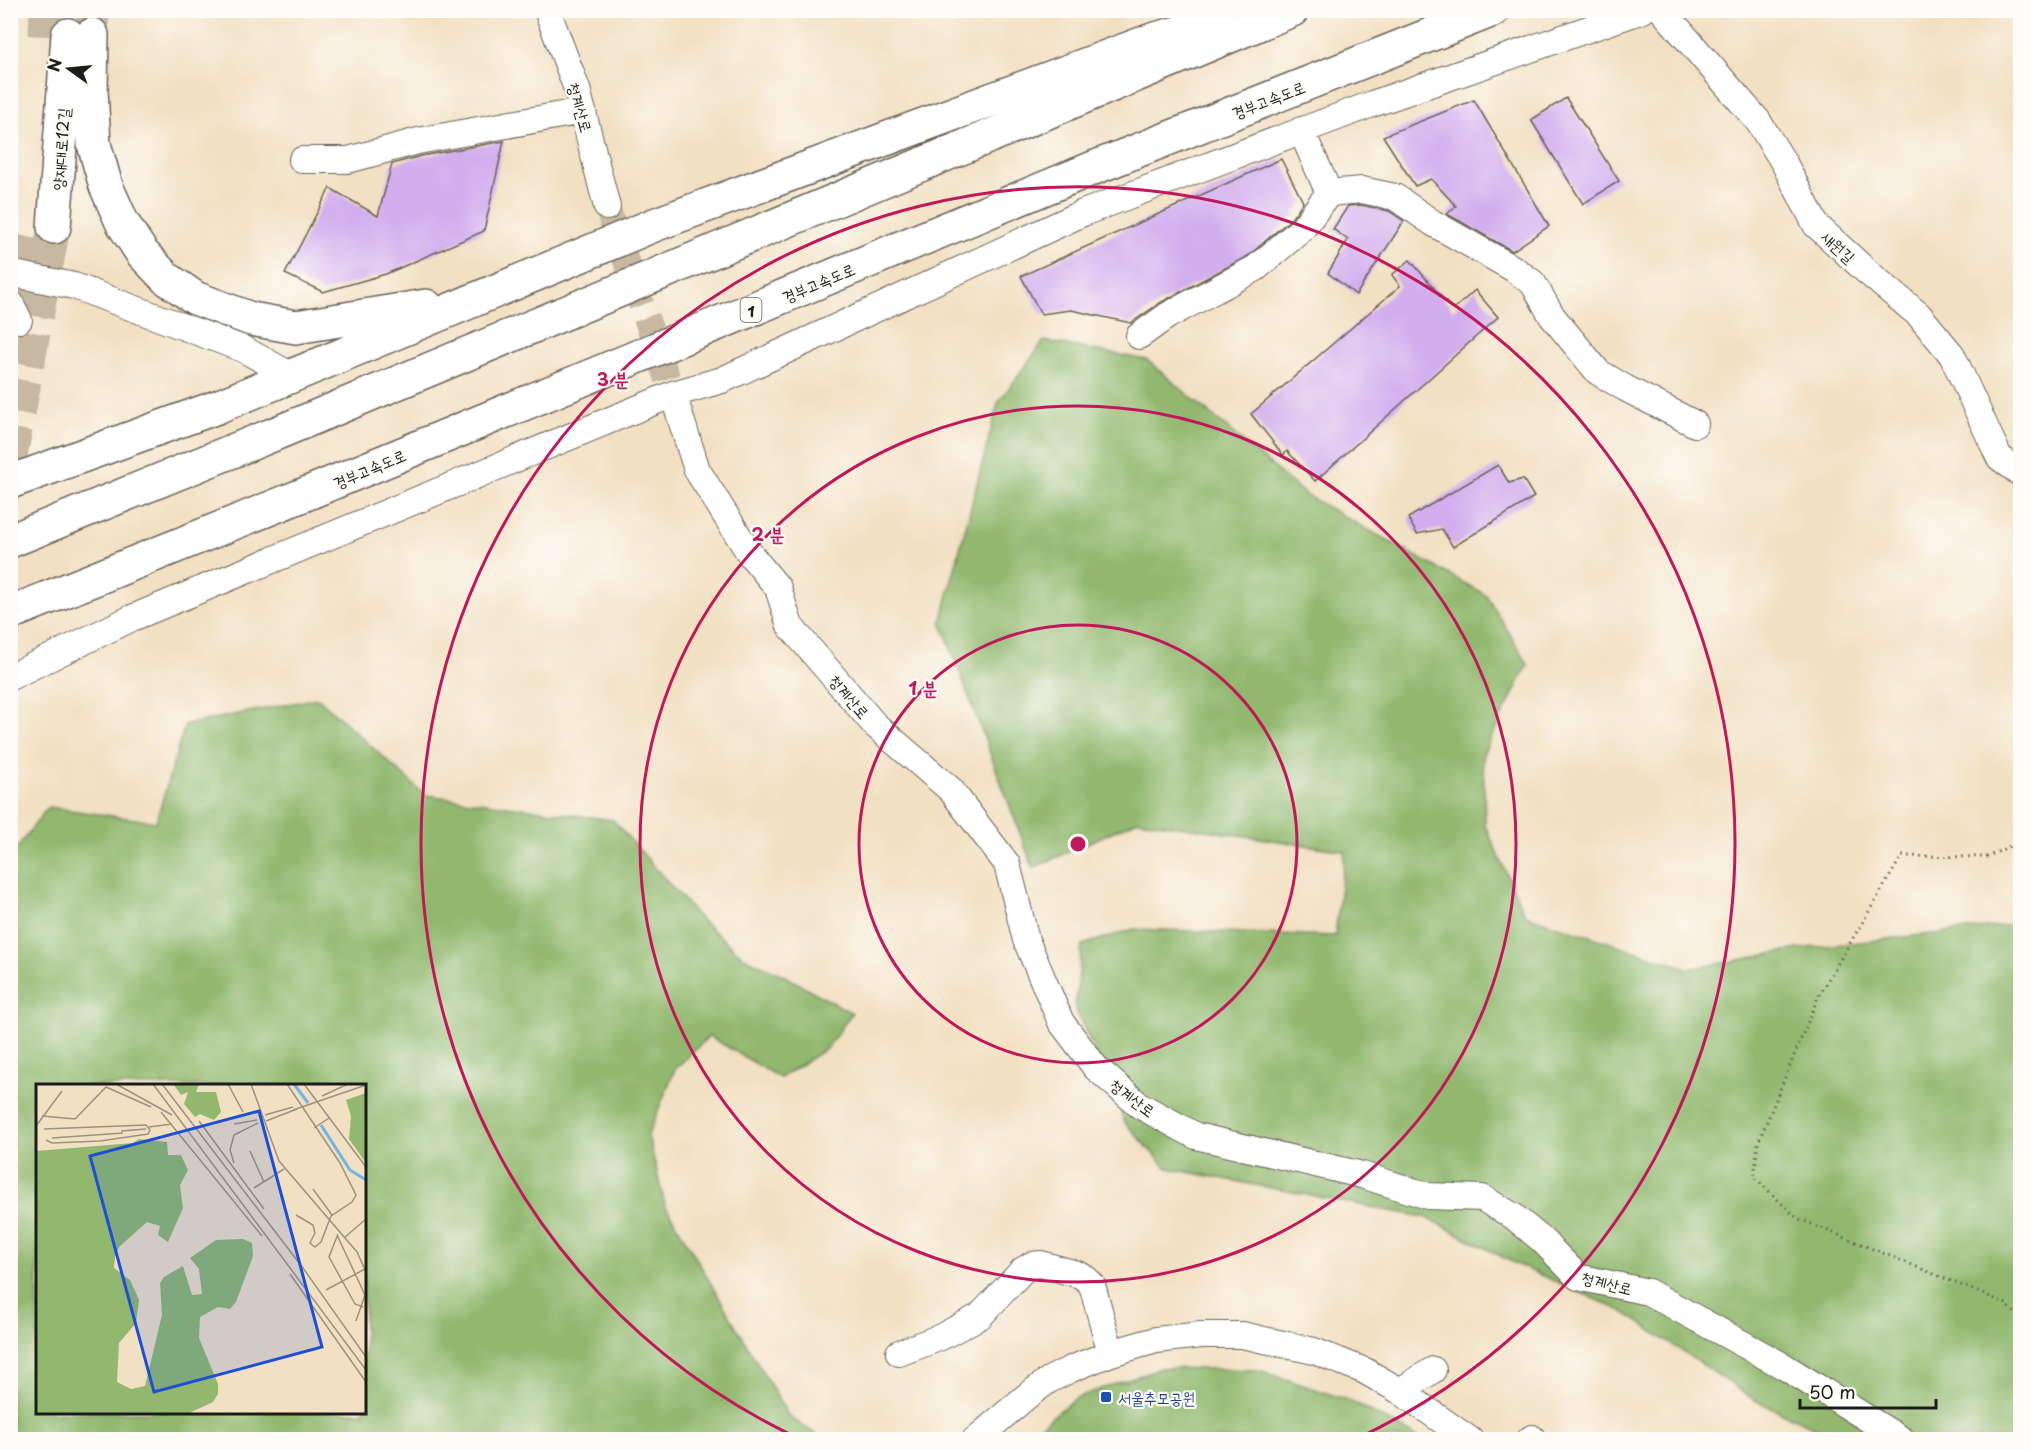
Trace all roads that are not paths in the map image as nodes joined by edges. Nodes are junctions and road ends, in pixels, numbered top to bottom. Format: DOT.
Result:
graph roads {
  1 [pos="547,10"];
  2 [pos="1260,10"];
  3 [pos="1292,10"];
  4 [pos="1493,10"];
  5 [pos="1643,10"];
  6 [pos="1662,10"];
  7 [pos="583,111"];
  8 [pos="1301,130"];
  9 [pos="302,160"];
  10 [pos="1329,193"];
  11 [pos="607,207"];
  12 [pos="43,226"];
  13 [pos="592,250"];
  14 [pos="10,273"];
  15 [pos="1139,336"];
  16 [pos="292,376"];
  17 [pos="673,394"];
  18 [pos="1695,424"];
  19 [pos="2020,473"];
  20 [pos="10,482"];
  21 [pos="10,541"];
  22 [pos="10,613"];
  23 [pos="10,677"];
  24 [pos="899,1353"];
  25 [pos="1111,1353"];
  26 [pos="1433,1370"];
  27 [pos="1400,1391"];
  28 [pos="975,1440"];
  29 [pos="1470,1440"];
  30 [pos="1902,1440"];
  1 -- 7 [label="street, 청계산로"];
  2 -- 13 [label="main road"];
  3 -- 21 [label="main road"];
  4 -- 22 [label="main road, 경부고속도로 / 1"];
  5 -- 8 [label="street"];
  6 -- 19 [label="street, 새원길"];
  7 -- 9 [label="street"];
  7 -- 11 [label="street, 청계산로"];
  8 -- 10 [label="street"];
  8 -- 17 [label="street"];
  10 -- 15 [label="street"];
  10 -- 18 [label="street"];
  12 -- 13 [label="main road, 양재대로12길"];
  13 -- 16 [label="main road"];
  14 -- 16 [label="street"];
  16 -- 20 [label="main road"];
  17 -- 23 [label="street"];
  17 -- 30 [label="street, 청계산로"];
  24 -- 25 [label="street"];
  25 -- 27 [label="street"];
  25 -- 28 [label="street"];
  26 -- 27 [label="street"];
  27 -- 29 [label="street"];
}
